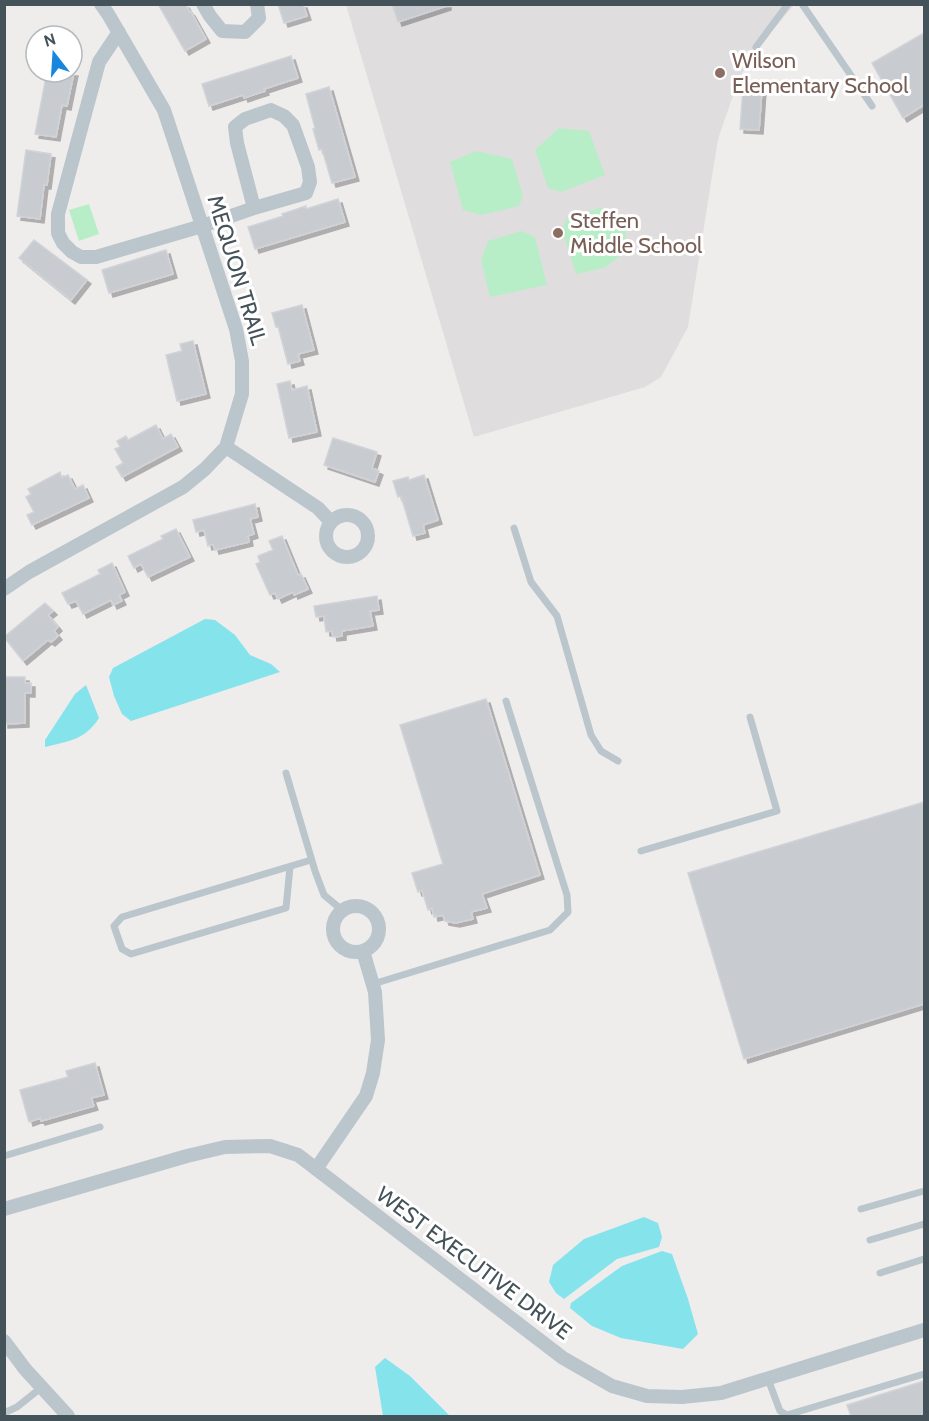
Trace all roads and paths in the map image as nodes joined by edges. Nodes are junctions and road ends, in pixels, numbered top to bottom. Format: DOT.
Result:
graph roads {
  1 [pos="203,4"];
  2 [pos="257,4"];
  3 [pos="788,4"];
  4 [pos="802,4"];
  5 [pos="109,8"];
  6 [pos="119,32"];
  7 [pos="756,47"];
  8 [pos="872,106"];
  9 [pos="254,208"];
  10 [pos="202,226"];
  11 [pos="226,447"];
  12 [pos="331,522"];
  13 [pos="514,528"];
  14 [pos="4,589"];
  15 [pos="506,701"];
  16 [pos="750,717"];
  17 [pos="618,761"];
  18 [pos="286,773"];
  19 [pos="641,851"];
  20 [pos="311,860"];
  21 [pos="290,867"];
  22 [pos="342,910"];
  23 [pos="363,951"];
  24 [pos="373,984"];
  25 [pos="100,1127"];
  26 [pos="4,1156"];
  27 [pos="315,1169"];
  28 [pos="924,1191"];
  29 [pos="4,1209"];
  30 [pos="861,1209"];
  31 [pos="924,1224"];
  32 [pos="870,1240"];
  33 [pos="924,1259"];
  34 [pos="880,1273"];
  35 [pos="924,1330"];
  36 [pos="4,1341"];
  37 [pos="924,1374"];
  38 [pos="768,1378"];
  39 [pos="42,1387"];
  40 [pos="4,1413"];
  41 [pos="68,1416"];
  42 [pos="787,1416"];
  1 -- 2 [label="street"];
  3 -- 7 [label="lane"];
  4 -- 8 [label="lane"];
  5 -- 6 [label="street, MEQUON TRAIL"];
  6 -- 10 [label="street, MEQUON TRAIL"];
  6 -- 10 [label="street"];
  9 -- 9 [label="street"];
  9 -- 10 [label="street"];
  10 -- 11 [label="street, MEQUON TRAIL"];
  11 -- 12 [label="street"];
  11 -- 14 [label="street, MEQUON TRAIL"];
  13 -- 17 [label="lane"];
  15 -- 24 [label="lane"];
  16 -- 19 [label="lane"];
  18 -- 20 [label="lane"];
  20 -- 21 [label="lane"];
  20 -- 22 [label="lane"];
  21 -- 21 [label="lane"];
  22 -- 23 [label="street"];
  22 -- 23 [label="street"];
  23 -- 24 [label="street"];
  24 -- 27 [label="street"];
  25 -- 26 [label="lane"];
  27 -- 29 [label="street, WEST EXECUTIVE DRIVE"];
  27 -- 38 [label="street, WEST EXECUTIVE DRIVE"];
  28 -- 30 [label="lane"];
  31 -- 32 [label="lane"];
  33 -- 34 [label="lane"];
  35 -- 38 [label="street, WEST EXECUTIVE DRIVE"];
  36 -- 39 [label="street"];
  37 -- 42 [label="lane"];
  38 -- 42 [label="lane"];
  39 -- 40 [label="lane"];
  39 -- 41 [label="street"];
}
